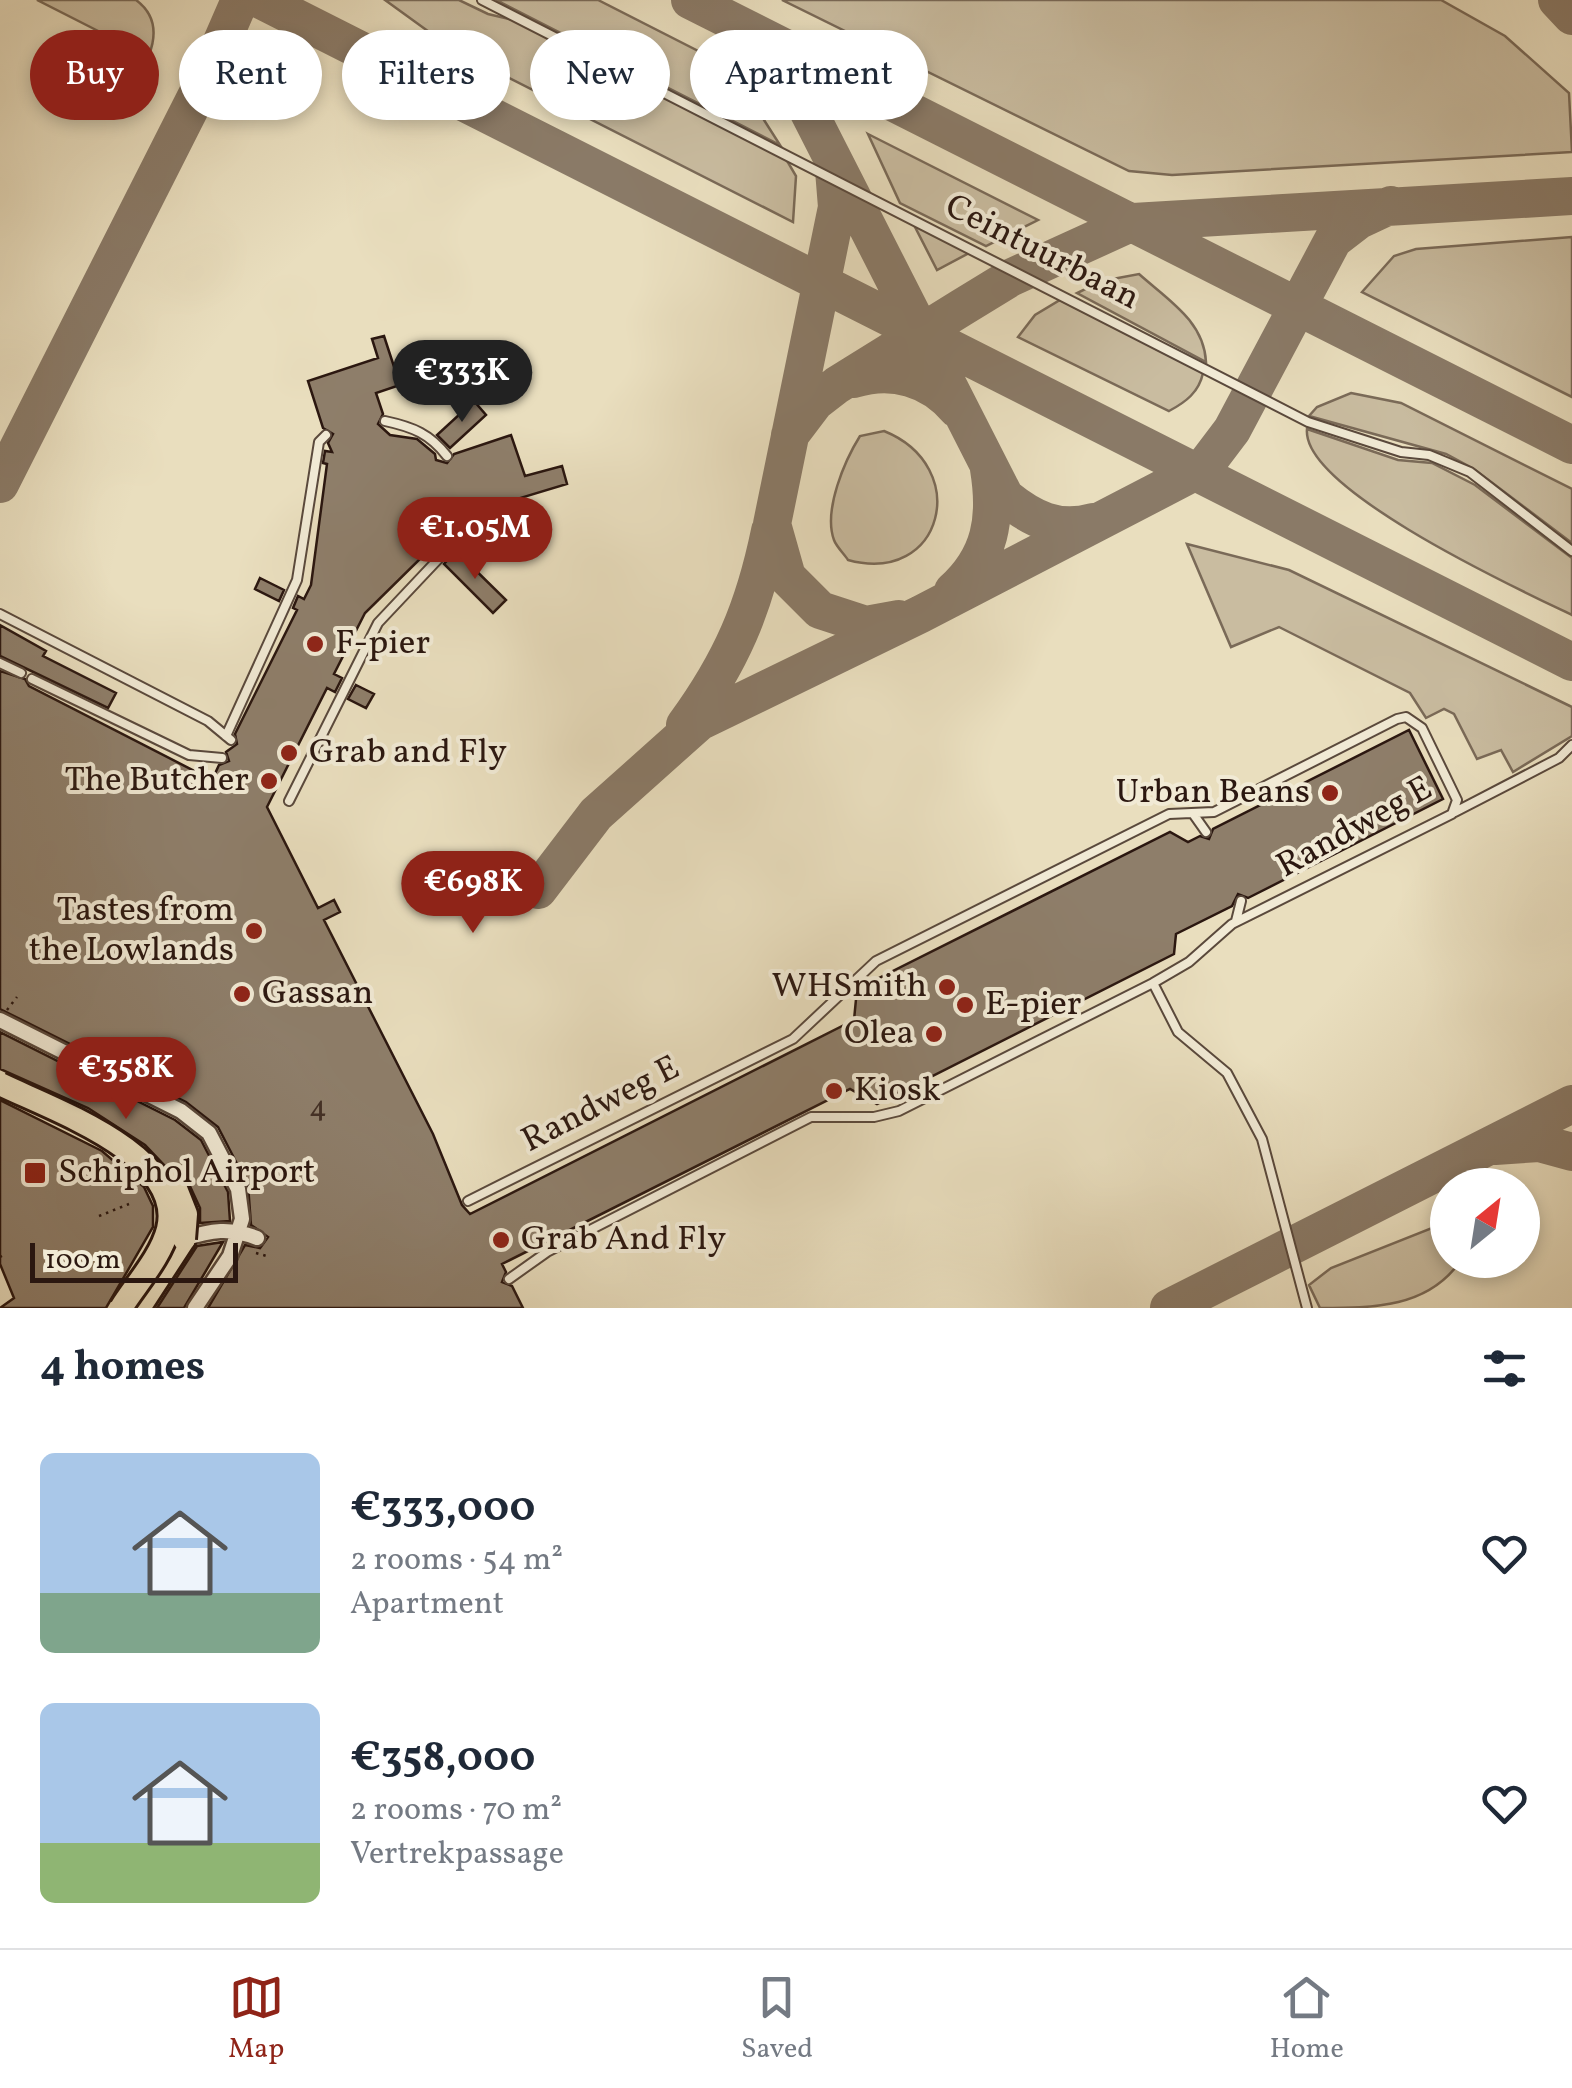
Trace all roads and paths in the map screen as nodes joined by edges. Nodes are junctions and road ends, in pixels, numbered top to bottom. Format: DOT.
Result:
graph roads {
  1 [pos="482,0"];
  2 [pos="386,421"];
  3 [pos="326,435"];
  4 [pos="447,456"];
  5 [pos="478,511"];
  6 [pos="1572,551"];
  7 [pos="0,614"];
  8 [pos="0,663"];
  9 [pos="20,673"];
  10 [pos="32,679"];
  11 [pos="1572,745"];
  12 [pos="222,758"];
  13 [pos="289,801"];
  14 [pos="1452,814"];
  15 [pos="1194,815"];
  16 [pos="1206,832"];
  17 [pos="1240,902"];
  18 [pos="1236,922"];
  19 [pos="1153,984"];
  20 [pos="0,1020"];
  21 [pos="774,1048"];
  22 [pos="778,1058"];
  23 [pos="0,1070"];
  24 [pos="0,1084"];
  25 [pos="114,1166"];
  26 [pos="84,1178"];
  27 [pos="468,1201"];
  28 [pos="129,1204"];
  29 [pos="186,1214"];
  30 [pos="99,1216"];
  31 [pos="212,1229"];
  32 [pos="240,1231"];
  33 [pos="257,1238"];
  34 [pos="184,1239"];
  35 [pos="509,1279"];
  36 [pos="121,1308"];
  37 [pos="139,1308"];
  38 [pos="195,1308"];
  39 [pos="1307,1308"];
  1 -- 6 [label="lane, Ceintuurbaan"];
  2 -- 4 [label="lane"];
  3 -- 7 [label="lane"];
  5 -- 13 [label="lane"];
  8 -- 9 [label="lane"];
  10 -- 12 [label="lane"];
  11 -- 14 [label="lane"];
  14 -- 15 [label="lane, Randweg E"];
  14 -- 18 [label="lane, Randweg E"];
  15 -- 16 [label="lane"];
  15 -- 21 [label="lane, Randweg E"];
  17 -- 18 [label="lane"];
  18 -- 19 [label="lane, Randweg E"];
  19 -- 35 [label="lane, Randweg E"];
  19 -- 39 [label="lane"];
  20 -- 32 [label="street"];
  21 -- 22 [label="lane"];
  21 -- 27 [label="lane, Randweg E"];
  23 -- 29 [label="main road, bridge"];
  24 -- 36 [label="main road, bridge"];
  25 -- 26 [label="path"];
  28 -- 30 [label="path"];
  29 -- 31 [label="street"];
  29 -- 34 [label="main road, bridge"];
  31 -- 32 [label="street"];
  31 -- 34 [label="street"];
  32 -- 33 [label="street"];
  32 -- 38 [label="street"];
  34 -- 37 [label="main road"];
}
